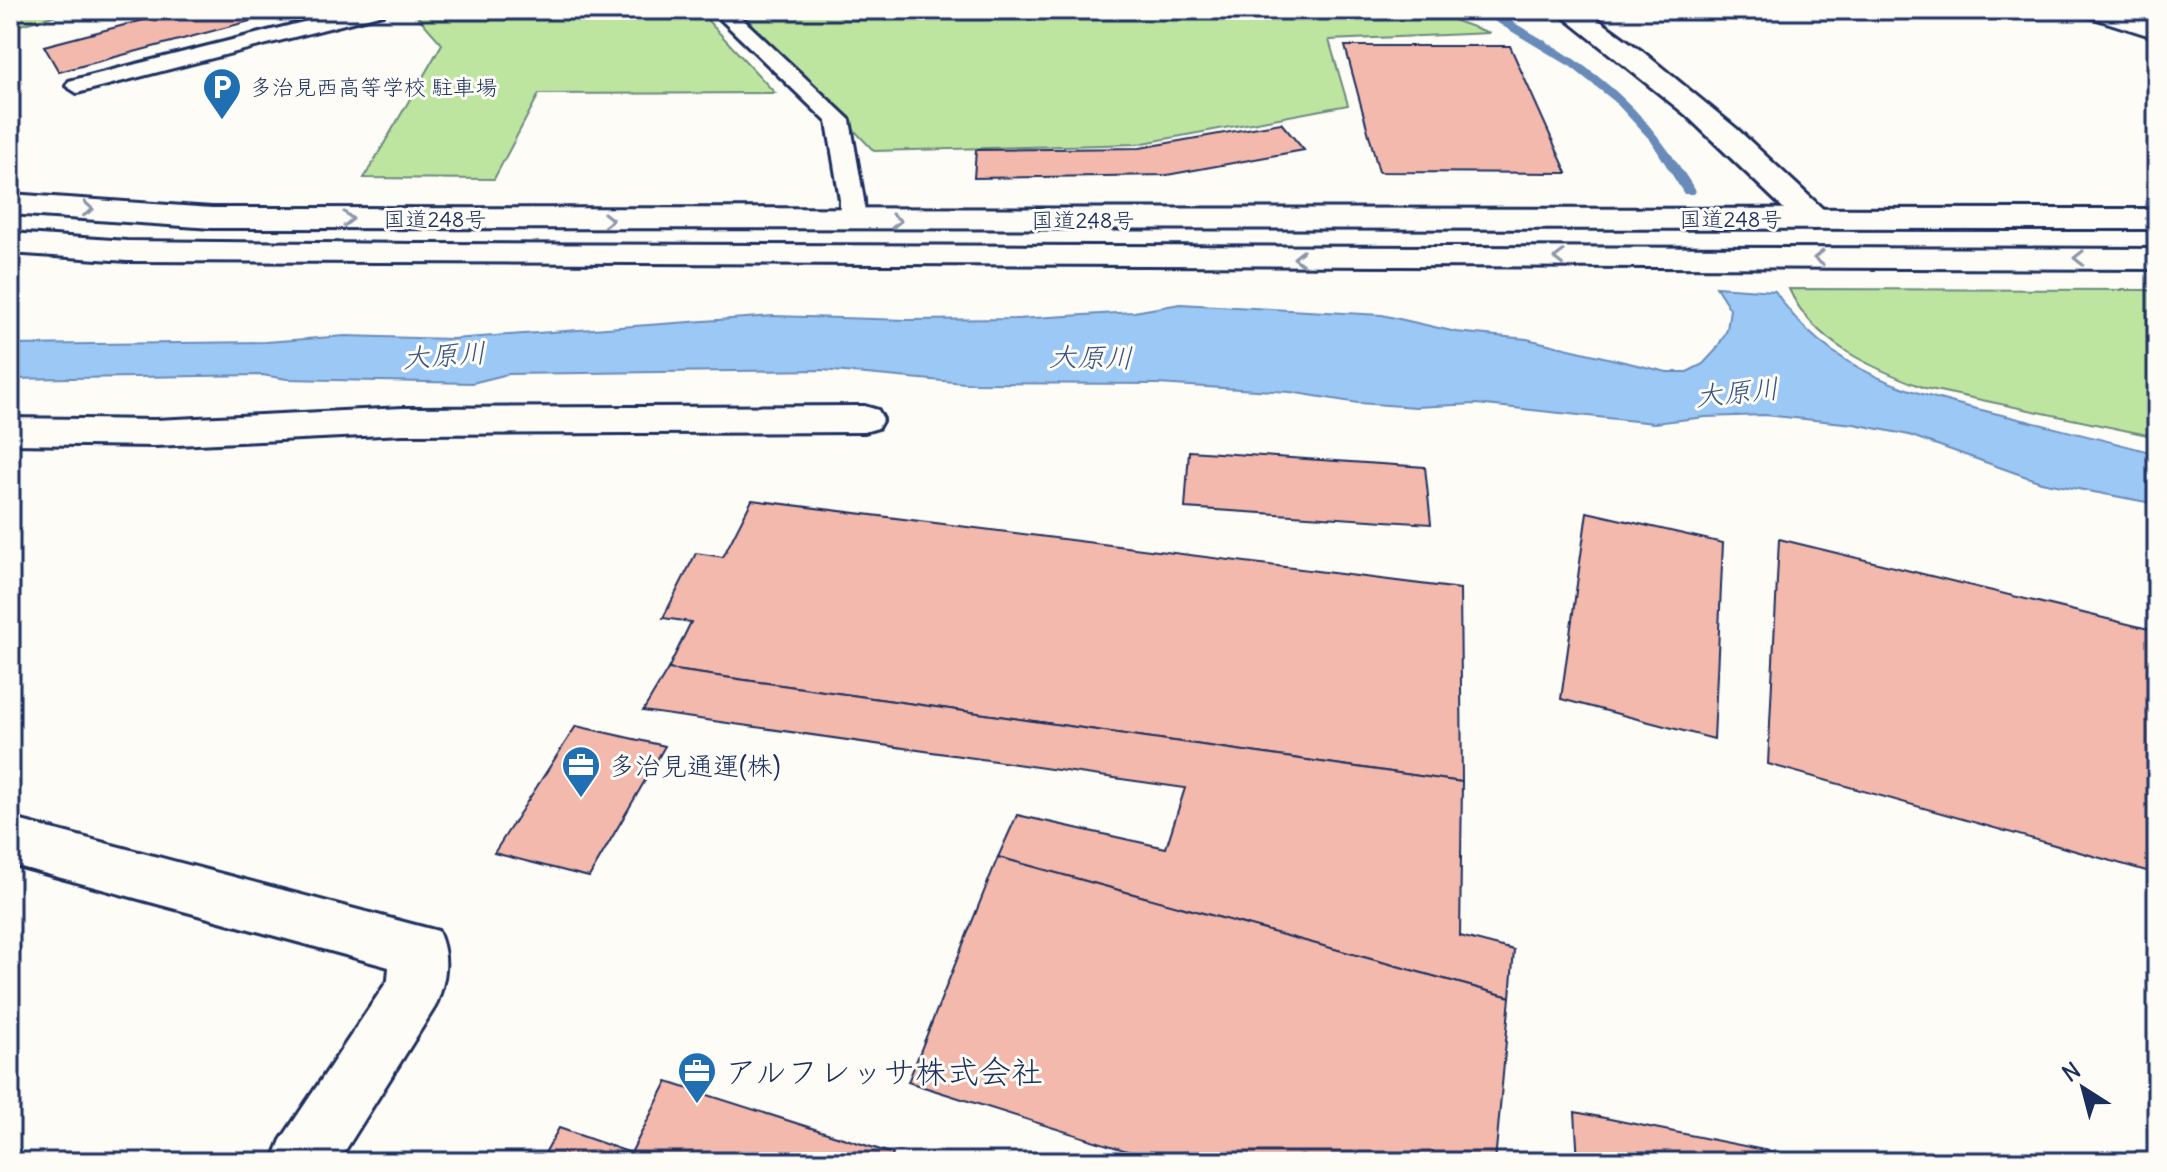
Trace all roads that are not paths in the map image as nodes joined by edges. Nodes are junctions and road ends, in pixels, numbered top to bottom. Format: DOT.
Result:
graph roads {
  1 [pos="376,10"];
  2 [pos="721,10"];
  3 [pos="1568,10"];
  4 [pos="2096,10"];
  5 [pos="2157,30"];
  6 [pos="77,86"];
  7 [pos="10,204"];
  8 [pos="1814,219"];
  9 [pos="2157,219"];
  10 [pos="852,222"];
  11 [pos="10,243"];
  12 [pos="2157,259"];
  13 [pos="864,419"];
  14 [pos="10,431"];
  15 [pos="10,841"];
  16 [pos="303,1162"];
  1 -- 6 [label="lane"];
  2 -- 10 [label="lane"];
  3 -- 8 [label="main road"];
  4 -- 5 [label="main road"];
  7 -- 10 [label="main road, 国道248号, one-way"];
  8 -- 9 [label="main road, 国道248号"];
  10 -- 8 [label="main road, 国道248号, one-way"];
  12 -- 11 [label="main road, 国道248号, one-way"];
  13 -- 14 [label="main road"];
  15 -- 16 [label="main road"];
}
